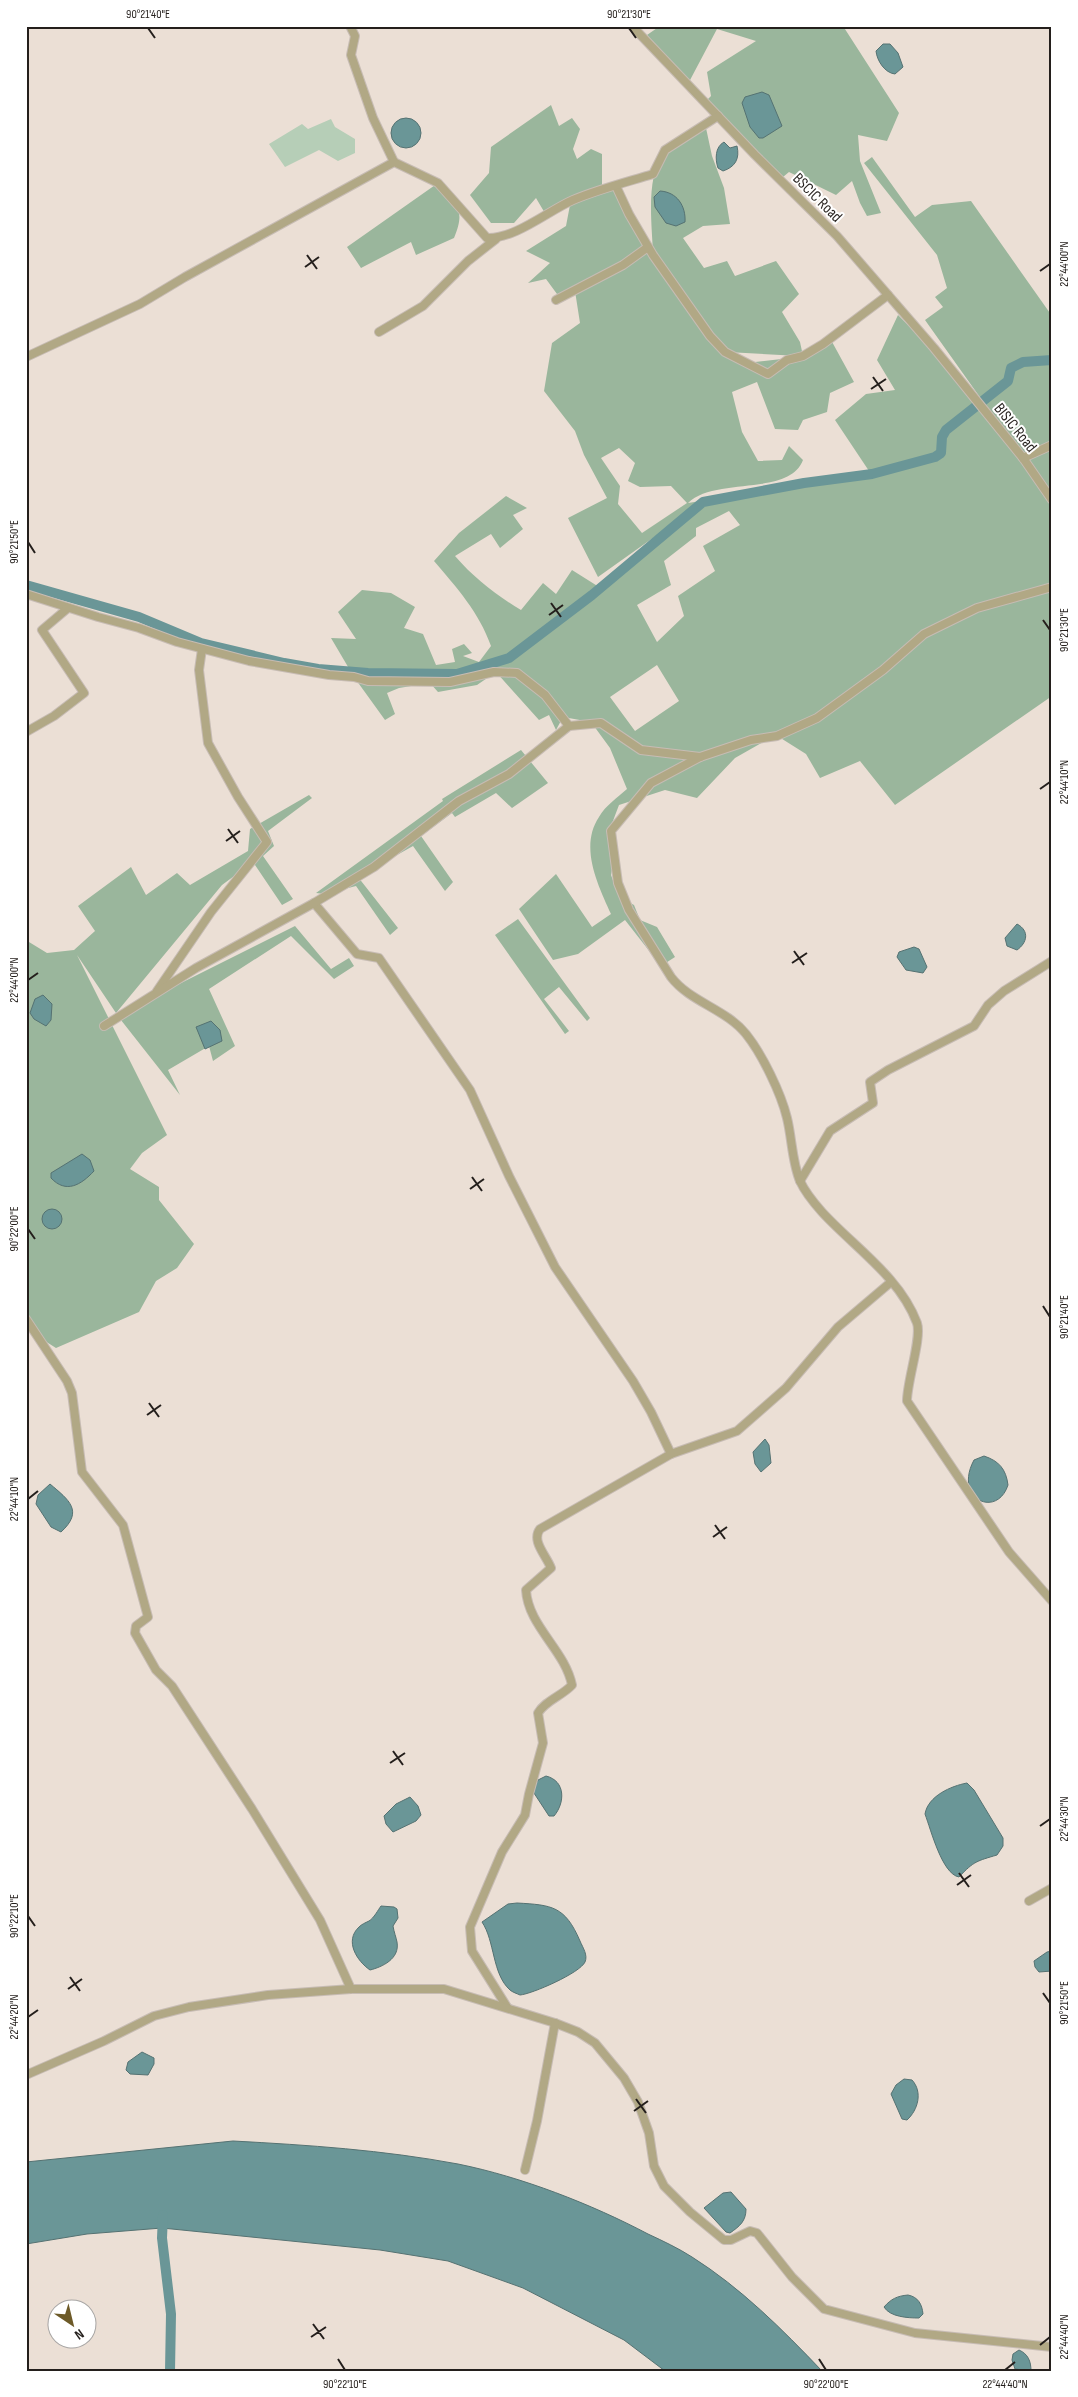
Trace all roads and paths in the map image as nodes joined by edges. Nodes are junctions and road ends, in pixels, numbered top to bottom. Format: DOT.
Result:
graph roads {
  1 [pos="350,26"];
  2 [pos="632,26"];
  3 [pos="718,116"];
  4 [pos="394,162"];
  5 [pos="616,186"];
  6 [pos="496,239"];
  7 [pos="648,247"];
  8 [pos="888,295"];
  9 [pos="556,300"];
  10 [pos="378,332"];
  11 [pos="26,357"];
  12 [pos="973,398"];
  13 [pos="1052,445"];
  14 [pos="1023,458"];
  15 [pos="1052,500"];
  16 [pos="1052,587"];
  17 [pos="26,594"];
  18 [pos="68,608"];
  19 [pos="202,649"];
  20 [pos="569,726"];
  21 [pos="26,732"];
  22 [pos="700,757"];
  23 [pos="314,904"];
  24 [pos="1052,961"];
  25 [pos="156,993"];
  26 [pos="104,1026"];
  27 [pos="800,1181"];
  28 [pos="891,1282"];
  29 [pos="26,1319"];
  30 [pos="671,1454"];
  31 [pos="1052,1601"];
  32 [pos="1052,1888"];
  33 [pos="1029,1901"];
  34 [pos="351,1989"];
  35 [pos="507,2008"];
  36 [pos="554,2023"];
  37 [pos="26,2075"];
  38 [pos="524,2170"];
  39 [pos="1052,2347"];
  1 -- 4 [label="street"];
  2 -- 3 [label="street, BSCIC Road"];
  3 -- 5 [label="street"];
  3 -- 8 [label="street, BSCIC Road"];
  4 -- 6 [label="street"];
  4 -- 11 [label="street"];
  5 -- 6 [label="street"];
  5 -- 7 [label="street"];
  6 -- 10 [label="street"];
  7 -- 8 [label="street"];
  7 -- 9 [label="street"];
  8 -- 12 [label="street, BSCIC Road"];
  12 -- 14 [label="street, BISIC Road"];
  13 -- 14 [label="street"];
  14 -- 15 [label="street, BISIC Road"];
  16 -- 22 [label="street"];
  17 -- 18 [label="street"];
  18 -- 19 [label="street"];
  18 -- 21 [label="street"];
  19 -- 20 [label="street"];
  19 -- 25 [label="street"];
  20 -- 22 [label="street"];
  20 -- 23 [label="street"];
  22 -- 27 [label="street"];
  23 -- 25 [label="street"];
  23 -- 30 [label="street"];
  24 -- 27 [label="street"];
  25 -- 26 [label="street"];
  27 -- 28 [label="street"];
  28 -- 30 [label="street"];
  28 -- 31 [label="street"];
  29 -- 34 [label="street"];
  30 -- 35 [label="street"];
  32 -- 33 [label="street"];
  34 -- 35 [label="street"];
  34 -- 37 [label="street"];
  35 -- 36 [label="street"];
  36 -- 38 [label="street"];
  36 -- 39 [label="street"];
}
